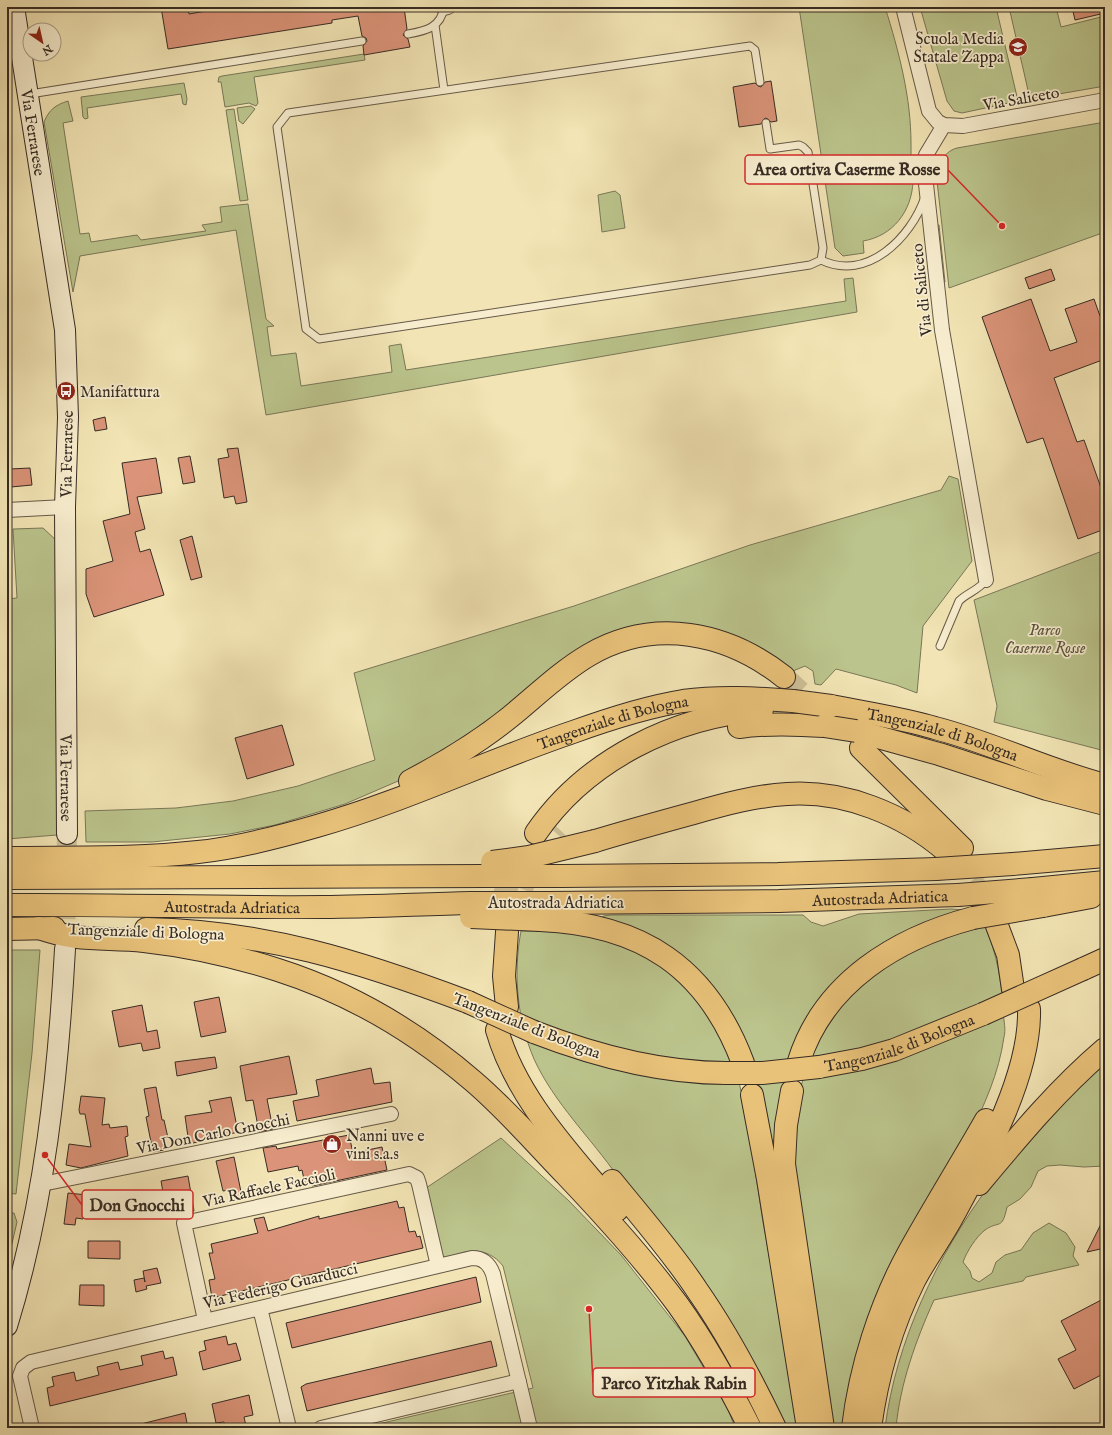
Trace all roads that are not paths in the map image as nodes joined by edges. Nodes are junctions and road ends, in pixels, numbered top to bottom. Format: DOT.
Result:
graph roads {
  1 [pos="14,7"];
  2 [pos="445,7"];
  3 [pos="903,7"];
  4 [pos="435,26"];
  5 [pos="408,34"];
  6 [pos="362,41"];
  7 [pos="760,82"];
  8 [pos="444,90"];
  9 [pos="27,94"];
  10 [pos="1105,100"];
  11 [pos="766,123"];
  12 [pos="944,126"];
  13 [pos="927,192"];
  14 [pos="821,260"];
  15 [pos="64,507"];
  16 [pos="7,510"];
  17 [pos="986,580"];
  18 [pos="940,646"];
  19 [pos="784,677"];
  20 [pos="800,706"];
  21 [pos="831,715"];
  22 [pos="860,731"];
  23 [pos="1105,785"];
  24 [pos="1105,804"];
  25 [pos="558,828"];
  26 [pos="536,833"];
  27 [pos="67,834"];
  28 [pos="230,847"];
  29 [pos="7,850"];
  30 [pos="948,856"];
  31 [pos="1105,856"];
  32 [pos="77,857"];
  33 [pos="7,858"];
  34 [pos="488,869"];
  35 [pos="7,878"];
  36 [pos="1105,882"];
  37 [pos="1105,894"];
  38 [pos="1038,897"];
  39 [pos="7,905"];
  40 [pos="543,911"];
  41 [pos="1003,922"];
  42 [pos="18,929"];
  43 [pos="500,931"];
  44 [pos="66,949"];
  45 [pos="1105,959"];
  46 [pos="1020,986"];
  47 [pos="499,1004"];
  48 [pos="515,1033"];
  49 [pos="1105,1049"];
  50 [pos="809,1064"];
  51 [pos="734,1068"];
  52 [pos="792,1091"];
  53 [pos="752,1095"];
  54 [pos="391,1114"];
  55 [pos="42,1184"];
  56 [pos="954,1214"];
  57 [pos="438,1266"];
  58 [pos="260,1308"];
  59 [pos="206,1320"];
  60 [pos="7,1326"];
  61 [pos="519,1381"];
  62 [pos="32,1428"];
  63 [pos="289,1428"];
  64 [pos="321,1428"];
  65 [pos="530,1428"];
  66 [pos="750,1428"];
  67 [pos="757,1428"];
  68 [pos="775,1428"];
  69 [pos="808,1428"];
  70 [pos="823,1428"];
  71 [pos="853,1428"];
  72 [pos="870,1428"];
  1 -- 9 [label="main road, Via Ferrarese"];
  2 -- 4 [label="lane"];
  3 -- 12 [label="street"];
  4 -- 5 [label="lane"];
  4 -- 8 [label="lane"];
  6 -- 9 [label="lane"];
  7 -- 8 [label="lane"];
  8 -- 14 [label="lane"];
  9 -- 15 [label="main road, Via Ferrarese"];
  10 -- 12 [label="street, Via Saliceto"];
  11 -- 14 [label="lane"];
  12 -- 13 [label="street, Via di Saliceto"];
  13 -- 14 [label="lane"];
  13 -- 17 [label="street, Via di Saliceto"];
  15 -- 16 [label="street"];
  15 -- 27 [label="main road, Via Ferrarese"];
  17 -- 18 [label="lane"];
  19 -- 28 [label="highway"];
  20 -- 21 [label="highway"];
  20 -- 26 [label="highway"];
  20 -- 28 [label="highway, Tangenziale di Bologna"];
  21 -- 22 [label="highway, bridge"];
  21 -- 25 [label="highway"];
  22 -- 23 [label="highway, Tangenziale di Bologna"];
  22 -- 24 [label="highway"];
  22 -- 30 [label="highway"];
  28 -- 32 [label="highway, Tangenziale di Bologna"];
  29 -- 32 [label="highway"];
  30 -- 31 [label="highway, Autostrada Adriatica, bridge"];
  30 -- 34 [label="highway, Autostrada Adriatica, bridge"];
  30 -- 34 [label="highway, bridge"];
  32 -- 33 [label="highway, Tangenziale di Bologna"];
  34 -- 35 [label="highway, Autostrada Adriatica"];
  36 -- 38 [label="highway, Autostrada Adriatica"];
  37 -- 38 [label="highway"];
  38 -- 40 [label="highway, Autostrada Adriatica, bridge"];
  38 -- 50 [label="highway, bridge"];
  39 -- 40 [label="highway, Autostrada Adriatica, bridge"];
  40 -- 51 [label="highway"];
  41 -- 46 [label="highway"];
  42 -- 48 [label="highway, Tangenziale di Bologna, bridge"];
  42 -- 66 [label="highway"];
  43 -- 47 [label="highway"];
  44 -- 55 [label="main road"];
  45 -- 50 [label="highway, Tangenziale di Bologna, bridge"];
  48 -- 51 [label="highway, Tangenziale di Bologna"];
  48 -- 67 [label="highway"];
  48 -- 68 [label="highway"];
  49 -- 56 [label="highway"];
  50 -- 51 [label="highway, Tangenziale di Bologna, bridge"];
  52 -- 70 [label="highway"];
  53 -- 69 [label="highway"];
  54 -- 55 [label="street, Via Don Carlo Gnocchi"];
  55 -- 60 [label="main road"];
  56 -- 71 [label="highway"];
  56 -- 72 [label="highway"];
  57 -- 58 [label="street, Via Federigo Guarducci"];
  57 -- 59 [label="street, Via Raffaele Faccioli"];
  57 -- 61 [label="street, Via Federigo Guarducci"];
  58 -- 59 [label="street, Via Federigo Guarducci"];
  58 -- 63 [label="street"];
  59 -- 62 [label="street, Via Federigo Guarducci"];
  61 -- 64 [label="street"];
  61 -- 65 [label="street, Via Federigo Guarducci"];
}
